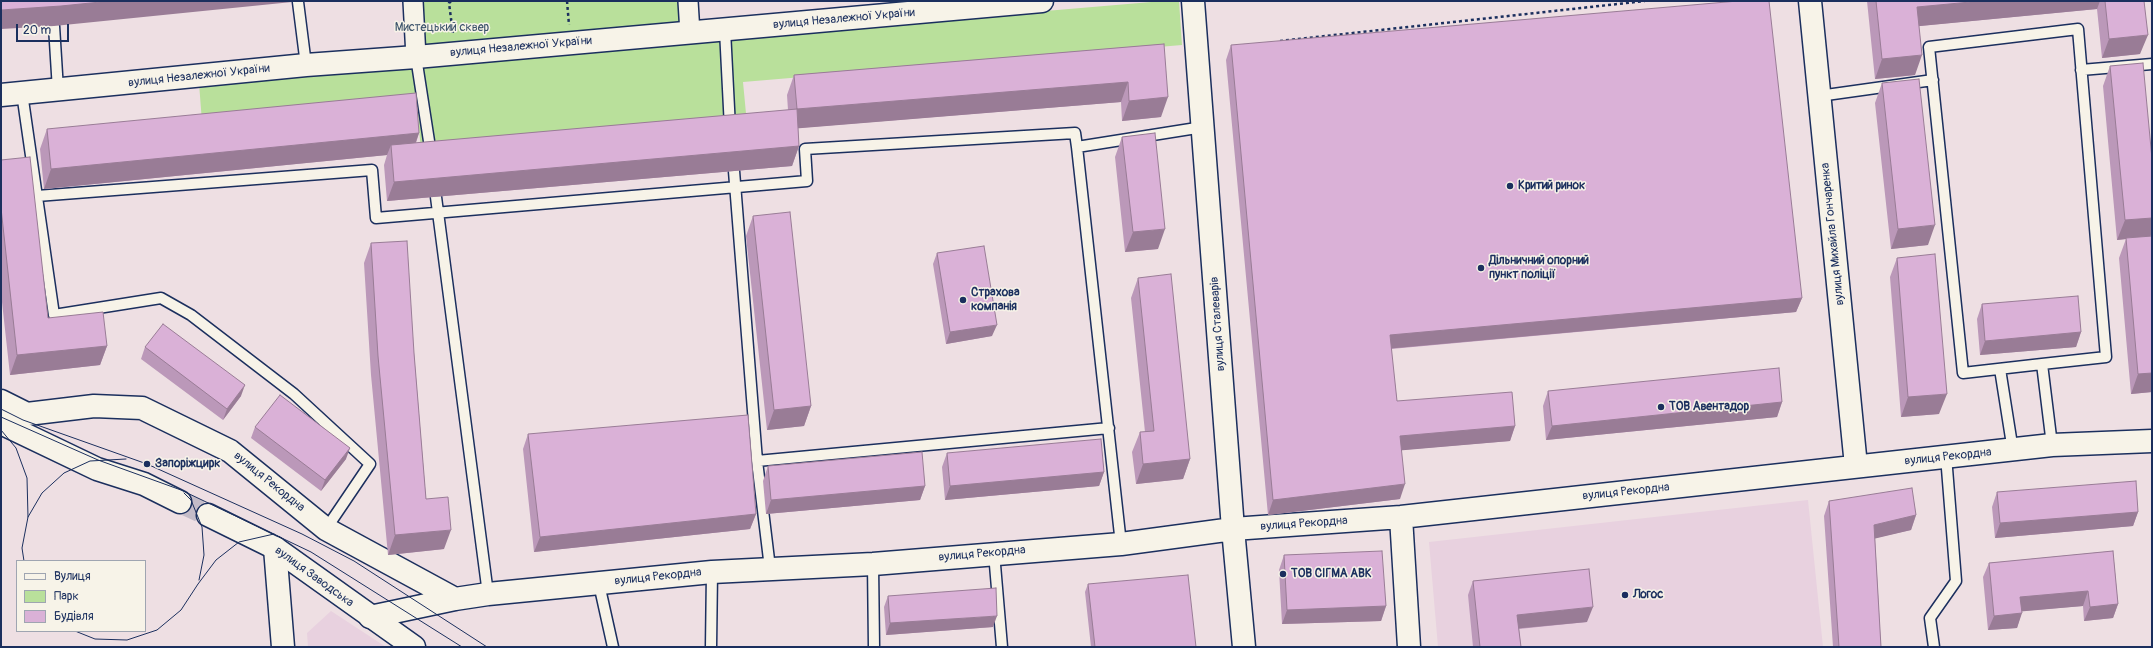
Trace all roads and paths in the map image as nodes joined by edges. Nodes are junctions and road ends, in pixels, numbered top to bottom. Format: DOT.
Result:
graph roads {
  1 [pos="413,1"];
  2 [pos="451,1"];
  3 [pos="688,1"];
  4 [pos="1042,1"];
  5 [pos="1193,1"];
  6 [pos="1645,1"];
  7 [pos="1810,1"];
  8 [pos="298,2"];
  9 [pos="945,5"];
  10 [pos="54,26"];
  11 [pos="726,30"];
  12 [pos="690,33"];
  13 [pos="1272,42"];
  14 [pos="456,52"];
  15 [pos="416,57"];
  16 [pos="2152,64"];
  17 [pos="306,65"];
  18 [pos="2081,70"];
  19 [pos="1933,80"];
  20 [pos="58,90"];
  21 [pos="11,94"];
  22 [pos="1819,96"];
  23 [pos="1203,127"];
  24 [pos="731,134"];
  25 [pos="1077,147"];
  26 [pos="432,161"];
  27 [pos="734,171"];
  28 [pos="735,187"];
  29 [pos="36,196"];
  30 [pos="436,197"];
  31 [pos="438,212"];
  32 [pos="2042,364"];
  33 [pos="2000,369"];
  34 [pos="1,401"];
  35 [pos="1,423"];
  36 [pos="1109,428"];
  37 [pos="2152,441"];
  38 [pos="2052,445"];
  39 [pos="2013,451"];
  40 [pos="1946,456"];
  41 [pos="757,461"];
  42 [pos="1856,466"];
  43 [pos="180,502"];
  44 [pos="208,515"];
  45 [pos="1401,517"];
  46 [pos="326,529"];
  47 [pos="1233,529"];
  48 [pos="1121,544"];
  49 [pos="275,548"];
  50 [pos="994,553"];
  51 [pos="873,564"];
  52 [pos="770,568"];
  53 [pos="712,572"];
  54 [pos="599,584"];
  55 [pos="488,594"];
  56 [pos="455,599"];
  57 [pos="370,617"];
  58 [pos="283,647"];
  59 [pos="414,647"];
  60 [pos="613,647"];
  61 [pos="711,647"];
  62 [pos="874,647"];
  63 [pos="1002,647"];
  64 [pos="1244,647"];
  65 [pos="1409,647"];
  66 [pos="1934,647"];
  1 -- 15 [label="street"];
  2 -- 14 [label="path"];
  3 -- 12 [label="street"];
  4 -- 9 [label="street, вулиця Незалежної України"];
  5 -- 23 [label="street, вулиця Сталеварів"];
  6 -- 13 [label="path"];
  7 -- 22 [label="street, вулиця Михайла Гончаренка"];
  8 -- 17 [label="lane"];
  9 -- 11 [label="street, вулиця Незалежної України"];
  10 -- 20 [label="lane"];
  11 -- 12 [label="street, вулиця Незалежної України"];
  11 -- 24 [label="lane"];
  12 -- 14 [label="street, вулиця Незалежної України"];
  14 -- 15 [label="street, вулиця Незалежної України"];
  15 -- 17 [label="street, вулиця Незалежної України"];
  15 -- 26 [label="lane"];
  16 -- 18 [label="lane"];
  17 -- 20 [label="street, вулиця Незалежної України"];
  18 -- 19 [label="lane"];
  18 -- 32 [label="lane"];
  19 -- 22 [label="lane"];
  19 -- 33 [label="lane"];
  20 -- 21 [label="street, вулиця Незалежної України"];
  21 -- 29 [label="lane"];
  22 -- 42 [label="street, вулиця Михайла Гончаренка"];
  23 -- 25 [label="lane"];
  23 -- 47 [label="street, вулиця Сталеварів"];
  25 -- 28 [label="lane"];
  25 -- 36 [label="lane"];
  27 -- 28 [label="lane"];
  28 -- 31 [label="lane"];
  28 -- 41 [label="lane"];
  29 -- 31 [label="lane"];
  29 -- 46 [label="lane"];
  30 -- 31 [label="lane"];
  31 -- 55 [label="lane"];
  32 -- 33 [label="lane"];
  32 -- 38 [label="lane"];
  33 -- 39 [label="lane"];
  34 -- 46 [label="street, вулиця Рекордна"];
  35 -- 43 [label="street"];
  36 -- 41 [label="lane"];
  36 -- 48 [label="lane"];
  37 -- 38 [label="street, вулиця Рекордна"];
  38 -- 39 [label="street, вулиця Рекордна"];
  39 -- 40 [label="street, вулиця Рекордна"];
  40 -- 42 [label="street, вулиця Рекордна"];
  40 -- 66 [label="lane"];
  41 -- 52 [label="lane"];
  42 -- 45 [label="street, вулиця Рекордна"];
  44 -- 49 [label="street, вулиця Заводська"];
  45 -- 47 [label="street, вулиця Рекордна"];
  45 -- 65 [label="street"];
  46 -- 56 [label="street, вулиця Рекордна"];
  47 -- 48 [label="street, вулиця Рекордна"];
  47 -- 64 [label="street, вулиця Сталеварів"];
  48 -- 50 [label="street, вулиця Рекордна"];
  49 -- 57 [label="street, вулиця Заводська"];
  49 -- 58 [label="street"];
  50 -- 51 [label="street, вулиця Рекордна"];
  50 -- 63 [label="lane"];
  51 -- 52 [label="street, вулиця Рекордна"];
  51 -- 62 [label="lane"];
  52 -- 53 [label="street, вулиця Рекордна"];
  53 -- 54 [label="street, вулиця Рекордна"];
  53 -- 61 [label="lane"];
  54 -- 55 [label="street, вулиця Рекордна"];
  54 -- 60 [label="lane"];
  55 -- 56 [label="street, вулиця Рекордна"];
  56 -- 57 [label="street, вулиця Рекордна"];
  57 -- 59 [label="street, вулиця Заводська"];
}
